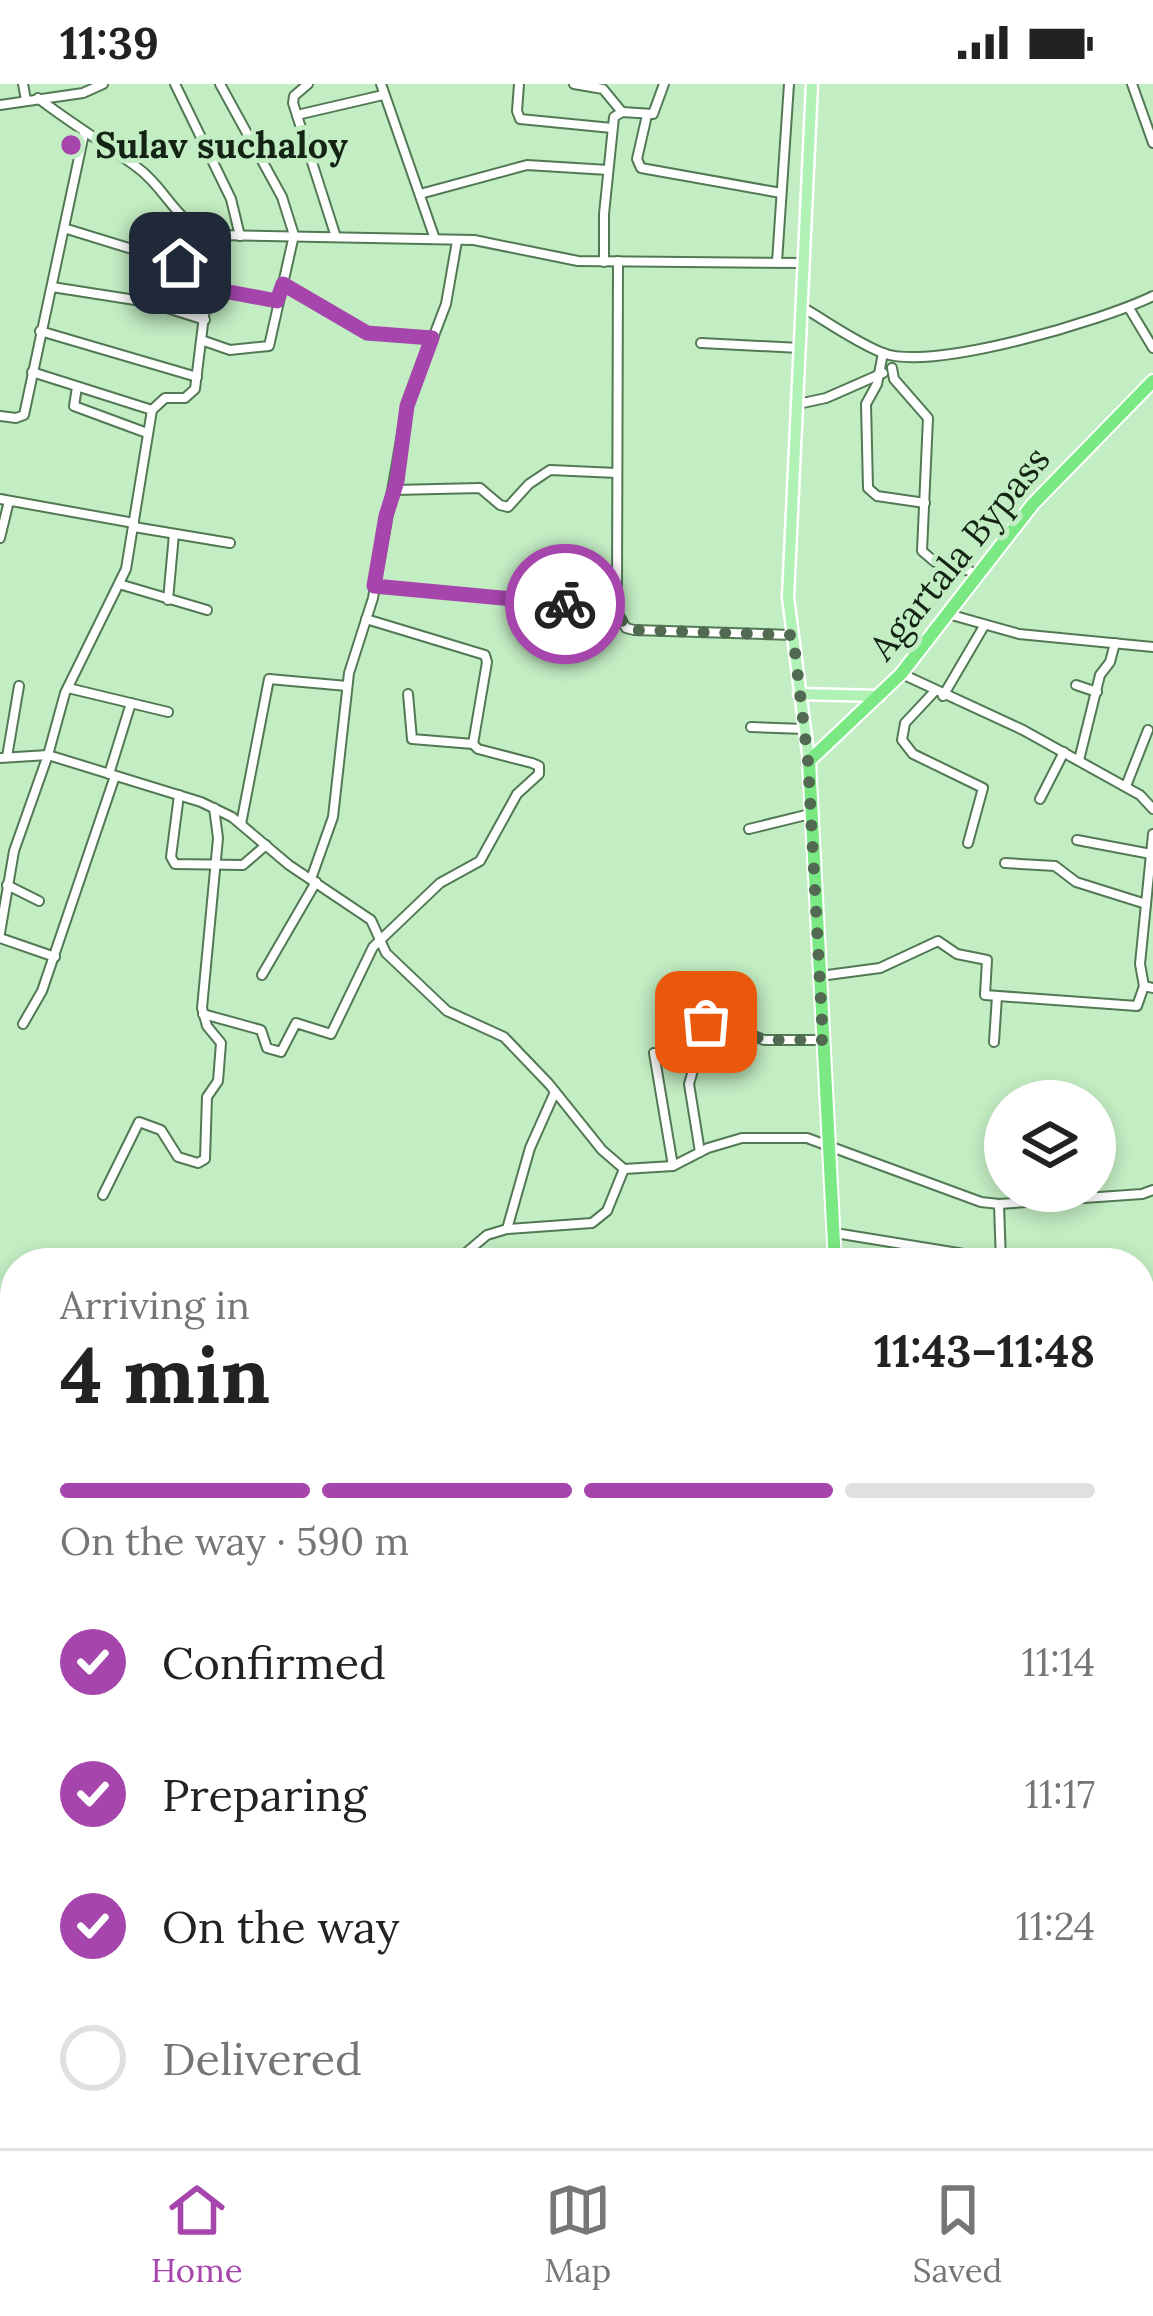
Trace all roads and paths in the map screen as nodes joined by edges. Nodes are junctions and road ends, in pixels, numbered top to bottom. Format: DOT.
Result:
graph roads {
  1 [pos="23,84"];
  2 [pos="103,84"];
  3 [pos="175,84"];
  4 [pos="220,84"];
  5 [pos="308,84"];
  6 [pos="519,84"];
  7 [pos="574,84"];
  8 [pos="583,84"];
  9 [pos="664,84"];
  10 [pos="789,84"];
  11 [pos="812,84"];
  12 [pos="1132,84"];
  13 [pos="72,89"];
  14 [pos="382,89"];
  15 [pos="38,98"];
  16 [pos="26,100"];
  17 [pos="0,105"];
  18 [pos="622,112"];
  19 [pos="297,115"];
  20 [pos="647,115"];
  21 [pos="612,128"];
  22 [pos="84,134"];
  23 [pos="1153,143"];
  24 [pos="608,170"];
  25 [pos="782,193"];
  26 [pos="420,194"];
  27 [pos="67,229"];
  28 [pos="214,235"];
  29 [pos="240,236"];
  30 [pos="294,236"];
  31 [pos="336,238"];
  32 [pos="435,239"];
  33 [pos="458,240"];
  34 [pos="618,261"];
  35 [pos="604,262"];
  36 [pos="777,262"];
  37 [pos="804,263"];
  38 [pos="210,273"];
  39 [pos="283,284"];
  40 [pos="52,287"];
  41 [pos="208,288"];
  42 [pos="1153,296"];
  43 [pos="277,301"];
  44 [pos="802,307"];
  45 [pos="1129,308"];
  46 [pos="205,320"];
  47 [pos="40,331"];
  48 [pos="432,338"];
  49 [pos="203,340"];
  50 [pos="701,343"];
  51 [pos="800,348"];
  52 [pos="1153,348"];
  53 [pos="883,353"];
  54 [pos="903,358"];
  55 [pos="892,368"];
  56 [pos="32,372"];
  57 [pos="880,374"];
  58 [pos="197,377"];
  59 [pos="1153,381"];
  60 [pos="77,387"];
  61 [pos="797,404"];
  62 [pos="152,410"];
  63 [pos="0,416"];
  64 [pos="147,433"];
  65 [pos="617,473"];
  66 [pos="394,490"];
  67 [pos="4,500"];
  68 [pos="925,502"];
  69 [pos="135,525"];
  70 [pos="174,534"];
  71 [pos="0,538"];
  72 [pos="230,543"];
  73 [pos="977,573"];
  74 [pos="119,584"];
  75 [pos="374,586"];
  76 [pos="169,600"];
  77 [pos="614,607"];
  78 [pos="207,610"];
  79 [pos="948,614"];
  80 [pos="366,619"];
  81 [pos="984,626"];
  82 [pos="793,635"];
  83 [pos="1115,643"];
  84 [pos="1153,647"];
  85 [pos="901,674"];
  86 [pos="1076,685"];
  87 [pos="19,686"];
  88 [pos="346,686"];
  89 [pos="68,688"];
  90 [pos="1097,692"];
  91 [pos="408,694"];
  92 [pos="799,694"];
  93 [pos="939,694"];
  94 [pos="880,696"];
  95 [pos="131,703"];
  96 [pos="168,712"];
  97 [pos="752,727"];
  98 [pos="805,728"];
  99 [pos="1148,730"];
  100 [pos="473,744"];
  101 [pos="1064,752"];
  102 [pos="49,755"];
  103 [pos="3,758"];
  104 [pos="1078,760"];
  105 [pos="808,761"];
  106 [pos="112,775"];
  107 [pos="1126,786"];
  108 [pos="178,795"];
  109 [pos="1040,799"];
  110 [pos="1152,803"];
  111 [pos="214,808"];
  112 [pos="810,814"];
  113 [pos="241,824"];
  114 [pos="748,829"];
  115 [pos="1153,834"];
  116 [pos="1077,840"];
  117 [pos="968,843"];
  118 [pos="266,845"];
  119 [pos="1151,854"];
  120 [pos="1005,863"];
  121 [pos="214,866"];
  122 [pos="314,880"];
  123 [pos="7,885"];
  124 [pos="38,901"];
  125 [pos="1146,904"];
  126 [pos="2,909"];
  127 [pos="0,936"];
  128 [pos="381,940"];
  129 [pos="1141,955"];
  130 [pos="1153,956"];
  131 [pos="55,957"];
  132 [pos="262,975"];
  133 [pos="820,976"];
  134 [pos="1149,987"];
  135 [pos="997,996"];
  136 [pos="203,1013"];
  137 [pos="23,1024"];
  138 [pos="823,1040"];
  139 [pos="994,1042"];
  140 [pos="654,1053"];
  141 [pos="555,1092"];
  142 [pos="827,1144"];
  143 [pos="700,1152"];
  144 [pos="673,1166"];
  145 [pos="624,1168"];
  146 [pos="1153,1190"];
  147 [pos="1116,1194"];
  148 [pos="1142,1194"];
  149 [pos="104,1195"];
  150 [pos="1153,1201"];
  151 [pos="984,1202"];
  152 [pos="999,1212"];
  153 [pos="507,1229"];
  154 [pos="833,1233"];
  155 [pos="472,1248"];
  156 [pos="834,1248"];
  157 [pos="923,1248"];
  158 [pos="1001,1248"];
  1 -- 16 [label="street"];
  2 -- 13 [label="street"];
  3 -- 29 [label="street"];
  4 -- 30 [label="street"];
  5 -- 19 [label="street"];
  6 -- 21 [label="street"];
  7 -- 8 [label="street"];
  8 -- 18 [label="street"];
  9 -- 20 [label="street"];
  10 -- 25 [label="street"];
  11 -- 37 [label="main road"];
  12 -- 23 [label="street"];
  13 -- 15 [label="street"];
  14 -- 19 [label="street"];
  14 -- 26 [label="street"];
  15 -- 16 [label="street"];
  15 -- 22 [label="street"];
  16 -- 17 [label="street"];
  18 -- 20 [label="street"];
  18 -- 21 [label="street"];
  19 -- 31 [label="street"];
  20 -- 25 [label="street"];
  21 -- 24 [label="street"];
  22 -- 27 [label="street"];
  22 -- 28 [label="street"];
  24 -- 26 [label="street"];
  24 -- 35 [label="street"];
  25 -- 36 [label="street"];
  26 -- 32 [label="street"];
  27 -- 38 [label="street"];
  27 -- 40 [label="street"];
  28 -- 29 [label="street"];
  28 -- 38 [label="street"];
  29 -- 30 [label="street"];
  30 -- 31 [label="street"];
  30 -- 39 [label="street"];
  31 -- 32 [label="street"];
  32 -- 33 [label="street"];
  33 -- 35 [label="street"];
  33 -- 48 [label="street"];
  34 -- 35 [label="street"];
  34 -- 36 [label="street"];
  34 -- 65 [label="street"];
  36 -- 37 [label="street"];
  37 -- 44 [label="main road"];
  38 -- 41 [label="street"];
  39 -- 43 [label="street"];
  39 -- 48 [label="street"];
  40 -- 46 [label="street"];
  40 -- 47 [label="street"];
  41 -- 43 [label="street"];
  41 -- 46 [label="street"];
  42 -- 45 [label="street"];
  43 -- 49 [label="street"];
  44 -- 51 [label="main road"];
  44 -- 53 [label="street"];
  45 -- 52 [label="street"];
  45 -- 54 [label="street"];
  46 -- 49 [label="street"];
  47 -- 56 [label="street"];
  47 -- 58 [label="street"];
  48 -- 66 [label="street"];
  49 -- 58 [label="street"];
  50 -- 51 [label="street"];
  51 -- 61 [label="main road"];
  53 -- 54 [label="street"];
  53 -- 57 [label="street"];
  54 -- 55 [label="street"];
  55 -- 57 [label="street"];
  55 -- 68 [label="street"];
  56 -- 60 [label="street"];
  56 -- 63 [label="street"];
  57 -- 61 [label="street"];
  57 -- 68 [label="street"];
  58 -- 62 [label="street"];
  59 -- 73 [label="highway, Agartala Bypass"];
  60 -- 62 [label="street"];
  60 -- 64 [label="street"];
  61 -- 82 [label="main road"];
  62 -- 64 [label="street"];
  64 -- 69 [label="street"];
  65 -- 66 [label="street"];
  65 -- 77 [label="street"];
  66 -- 75 [label="street"];
  67 -- 69 [label="street"];
  67 -- 71 [label="street"];
  68 -- 73 [label="street"];
  69 -- 70 [label="street"];
  69 -- 74 [label="street"];
  70 -- 72 [label="street"];
  70 -- 76 [label="street"];
  73 -- 79 [label="highway, Agartala Bypass"];
  74 -- 76 [label="street"];
  74 -- 89 [label="street"];
  75 -- 77 [label="street"];
  75 -- 80 [label="street"];
  76 -- 78 [label="street"];
  77 -- 82 [label="street"];
  79 -- 81 [label="street"];
  79 -- 85 [label="highway, Agartala Bypass"];
  80 -- 88 [label="street"];
  80 -- 100 [label="street"];
  81 -- 83 [label="street"];
  81 -- 93 [label="street"];
  82 -- 92 [label="main road"];
  83 -- 84 [label="street"];
  83 -- 90 [label="street"];
  85 -- 93 [label="street"];
  85 -- 94 [label="highway, Agartala Bypass"];
  86 -- 90 [label="street"];
  87 -- 103 [label="street"];
  88 -- 113 [label="street"];
  88 -- 122 [label="street"];
  89 -- 95 [label="street"];
  89 -- 102 [label="street"];
  90 -- 104 [label="street"];
  91 -- 100 [label="street"];
  92 -- 94 [label="main road"];
  92 -- 98 [label="main road"];
  93 -- 101 [label="street"];
  93 -- 117 [label="street"];
  94 -- 105 [label="highway, Agartala Bypass"];
  95 -- 96 [label="street"];
  95 -- 106 [label="street"];
  97 -- 98 [label="street"];
  98 -- 105 [label="main road"];
  99 -- 107 [label="street"];
  100 -- 128 [label="street"];
  101 -- 104 [label="street"];
  101 -- 109 [label="street"];
  102 -- 103 [label="street"];
  102 -- 106 [label="street"];
  102 -- 123 [label="street"];
  104 -- 107 [label="street"];
  105 -- 112 [label="highway"];
  106 -- 108 [label="street"];
  106 -- 131 [label="street"];
  107 -- 110 [label="street"];
  108 -- 111 [label="street"];
  108 -- 121 [label="street"];
  111 -- 113 [label="street"];
  111 -- 121 [label="street"];
  112 -- 114 [label="street"];
  112 -- 133 [label="highway"];
  113 -- 118 [label="street"];
  115 -- 119 [label="street"];
  116 -- 119 [label="street"];
  118 -- 121 [label="street"];
  118 -- 122 [label="street"];
  119 -- 125 [label="street"];
  120 -- 125 [label="street"];
  121 -- 136 [label="street"];
  122 -- 128 [label="street"];
  122 -- 132 [label="street"];
  123 -- 124 [label="street"];
  123 -- 126 [label="street"];
  125 -- 129 [label="street"];
  126 -- 127 [label="street"];
  127 -- 131 [label="street"];
  128 -- 136 [label="street"];
  128 -- 141 [label="street"];
  129 -- 130 [label="street"];
  129 -- 134 [label="street"];
  131 -- 137 [label="street"];
  133 -- 135 [label="street"];
  133 -- 138 [label="highway"];
  134 -- 135 [label="street"];
  135 -- 139 [label="street"];
  136 -- 149 [label="street"];
  138 -- 142 [label="highway"];
  138 -- 143 [label="street"];
  140 -- 144 [label="street"];
  141 -- 145 [label="street"];
  141 -- 153 [label="street"];
  142 -- 143 [label="street"];
  142 -- 151 [label="street"];
  142 -- 154 [label="highway"];
  143 -- 144 [label="street"];
  144 -- 145 [label="street"];
  145 -- 153 [label="street"];
  146 -- 148 [label="street"];
  147 -- 148 [label="street"];
  148 -- 150 [label="street"];
  152 -- 158 [label="street"];
  153 -- 155 [label="street"];
  154 -- 156 [label="highway"];
  154 -- 157 [label="street"];
}
